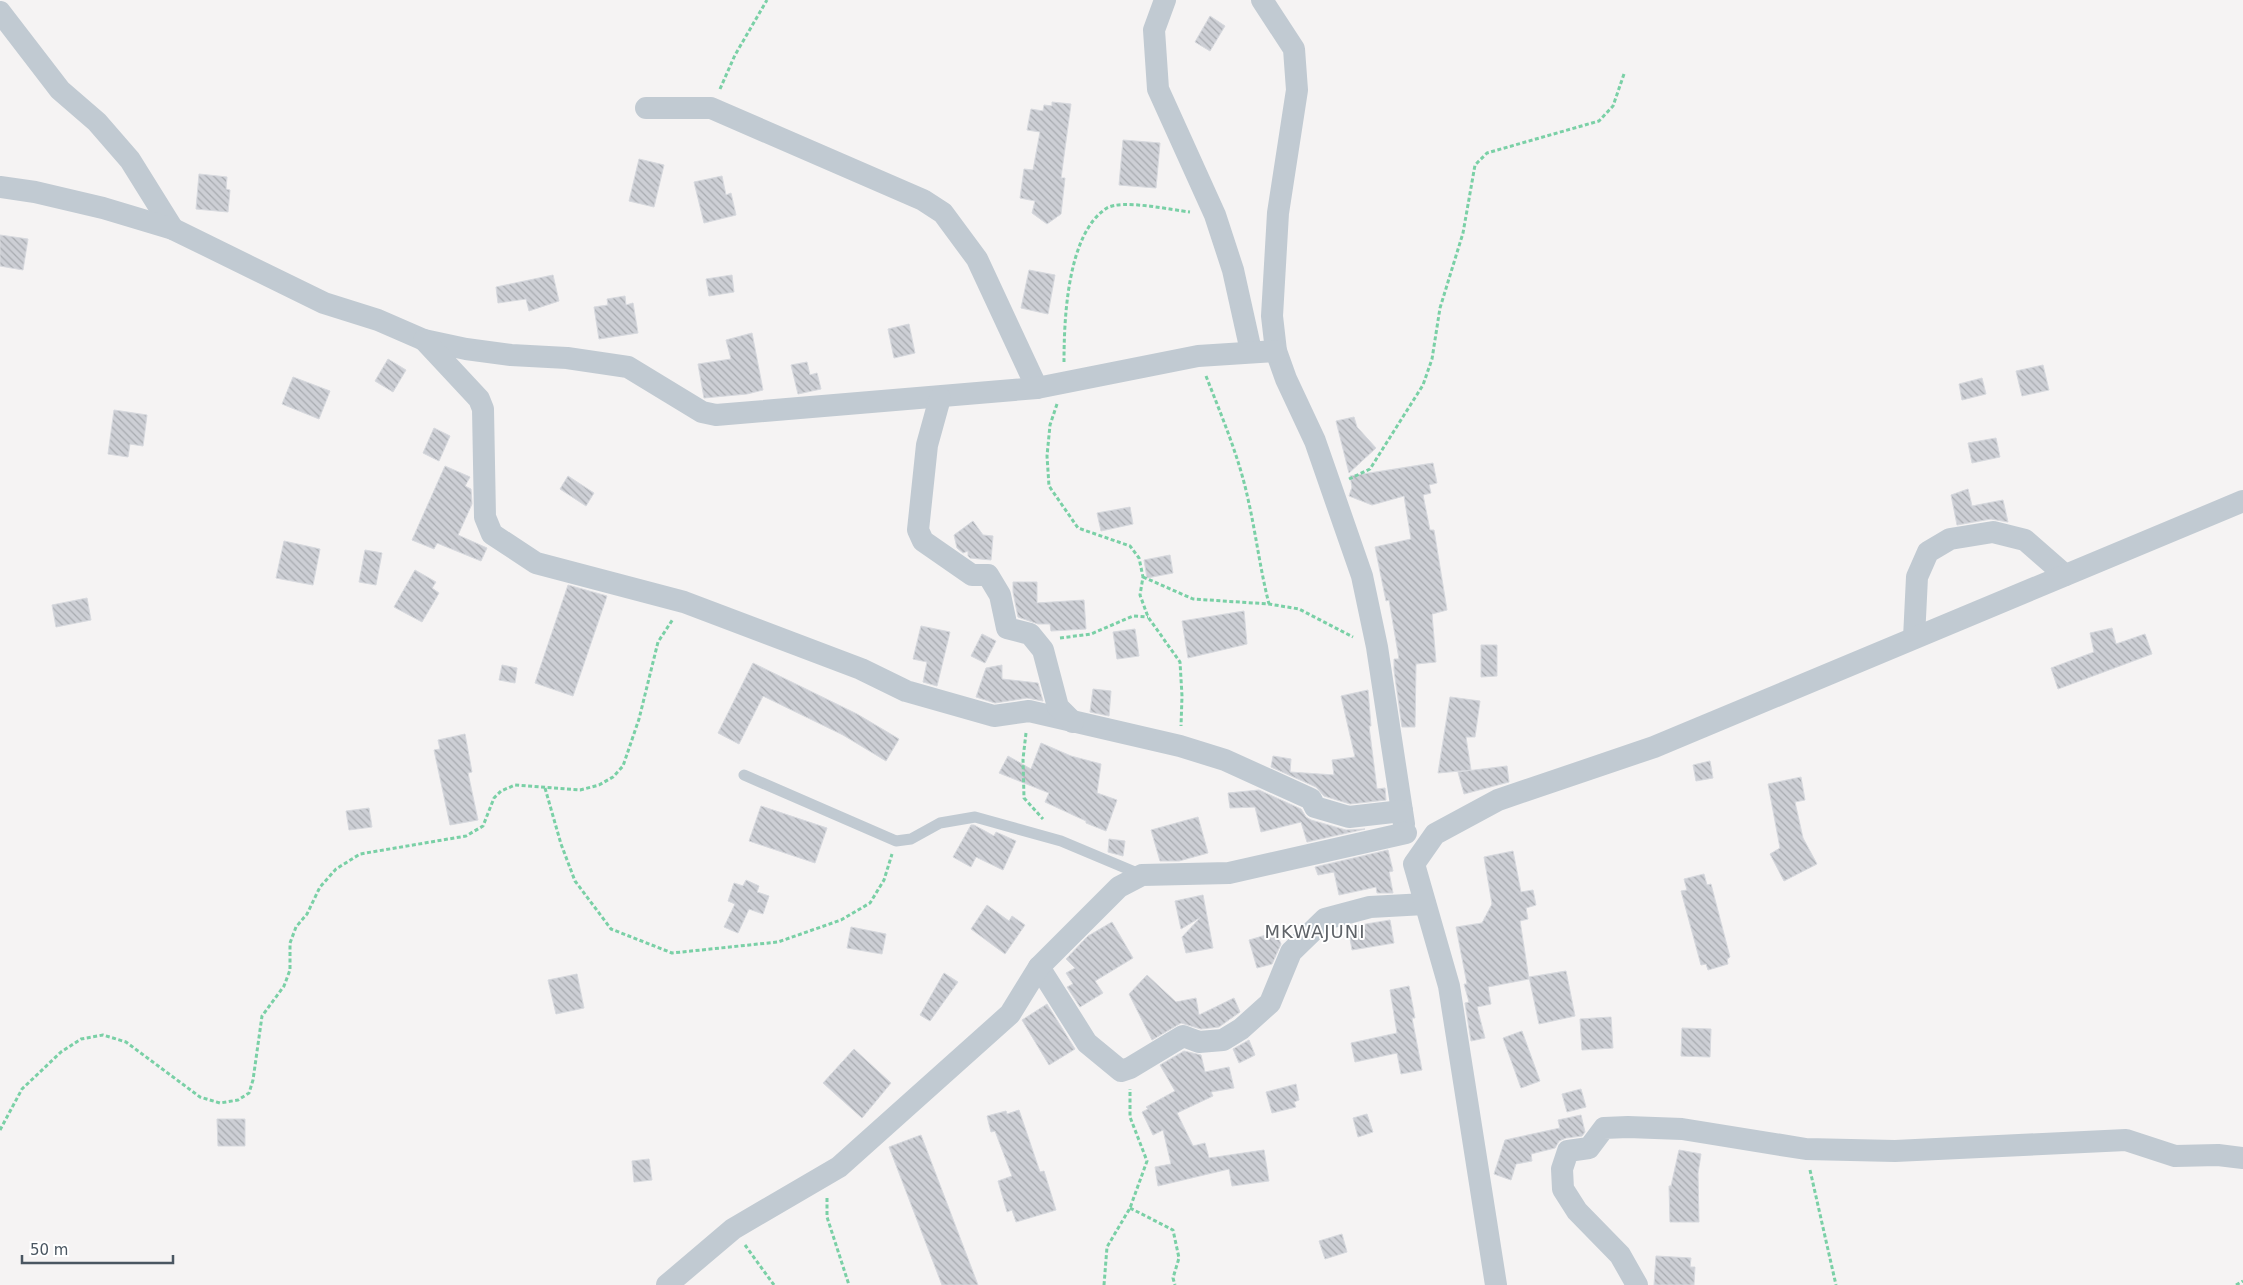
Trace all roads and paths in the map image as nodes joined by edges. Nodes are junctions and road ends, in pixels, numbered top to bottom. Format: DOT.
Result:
graph roads {
  1 [pos="768,0"];
  2 [pos="1165,0"];
  3 [pos="1262,0"];
  4 [pos="0,12"];
  5 [pos="1624,74"];
  6 [pos="646,108"];
  7 [pos="711,108"];
  8 [pos="0,187"];
  9 [pos="1215,215"];
  10 [pos="173,229"];
  11 [pos="424,340"];
  12 [pos="1251,351"];
  13 [pos="1276,351"];
  14 [pos="1198,356"];
  15 [pos="1064,384"];
  16 [pos="1037,388"];
  17 [pos="940,398"];
  18 [pos="1333,487"];
  19 [pos="2243,501"];
  20 [pos="2065,575"];
  21 [pos="1143,577"];
  22 [pos="684,602"];
  23 [pos="1269,604"];
  24 [pos="1148,617"];
  25 [pos="1914,638"];
  26 [pos="1377,646"];
  27 [pos="1042,650"];
  28 [pos="1029,710"];
  29 [pos="1073,722"];
  30 [pos="1180,746"];
  31 [pos="744,775"];
  32 [pos="545,788"];
  33 [pos="1402,811"];
  34 [pos="1406,833"];
  35 [pos="896,841"];
  36 [pos="1062,841"];
  37 [pos="1414,864"];
  38 [pos="1142,875"];
  39 [pos="1425,904"];
  40 [pos="1039,967"];
  41 [pos="1130,1068"];
  42 [pos="0,1130"];
  43 [pos="1806,1150"];
  44 [pos="2243,1158"];
  45 [pos="839,1167"];
  46 [pos="1130,1208"];
  47 [pos="733,1229"];
  48 [pos="2243,1281"];
  49 [pos="667,1285"];
  50 [pos="774,1285"];
  51 [pos="849,1285"];
  52 [pos="1104,1285"];
  53 [pos="1175,1285"];
  54 [pos="1496,1285"];
  55 [pos="1637,1285"];
  56 [pos="1836,1285"];
  57 [pos="2236,1285"];
  1 -- 7 [label="path"];
  2 -- 9 [label="street"];
  3 -- 13 [label="street"];
  4 -- 10 [label="street"];
  5 -- 18 [label="path"];
  6 -- 7 [label="street"];
  7 -- 16 [label="street"];
  8 -- 10 [label="street"];
  9 -- 12 [label="street"];
  9 -- 15 [label="path"];
  10 -- 11 [label="street"];
  11 -- 17 [label="street"];
  11 -- 22 [label="street"];
  12 -- 13 [label="street"];
  12 -- 14 [label="street"];
  13 -- 18 [label="street"];
  14 -- 15 [label="street"];
  14 -- 23 [label="path"];
  15 -- 16 [label="street"];
  15 -- 21 [label="path"];
  16 -- 17 [label="street"];
  17 -- 27 [label="street"];
  18 -- 26 [label="street"];
  19 -- 20 [label="street"];
  20 -- 25 [label="street"];
  20 -- 25 [label="street"];
  21 -- 23 [label="path"];
  21 -- 24 [label="path"];
  22 -- 28 [label="street"];
  22 -- 32 [label="path"];
  23 -- 26 [label="path"];
  24 -- 27 [label="path"];
  24 -- 30 [label="path"];
  25 -- 37 [label="street"];
  26 -- 33 [label="street"];
  27 -- 29 [label="street"];
  28 -- 29 [label="street"];
  28 -- 36 [label="path"];
  29 -- 30 [label="street"];
  30 -- 33 [label="street"];
  31 -- 35 [label="lane"];
  32 -- 35 [label="path"];
  32 -- 42 [label="path"];
  33 -- 34 [label="street"];
  34 -- 37 [label="street"];
  34 -- 38 [label="street"];
  35 -- 36 [label="lane"];
  36 -- 38 [label="lane"];
  37 -- 39 [label="street"];
  38 -- 40 [label="street"];
  39 -- 41 [label="street"];
  39 -- 54 [label="street"];
  40 -- 41 [label="street"];
  40 -- 45 [label="street"];
  41 -- 46 [label="path"];
  43 -- 44 [label="street"];
  43 -- 55 [label="street"];
  43 -- 56 [label="path"];
  45 -- 47 [label="street"];
  45 -- 51 [label="path"];
  46 -- 52 [label="path"];
  46 -- 53 [label="path"];
  47 -- 49 [label="street"];
  47 -- 50 [label="path"];
  48 -- 57 [label="path"];
}
